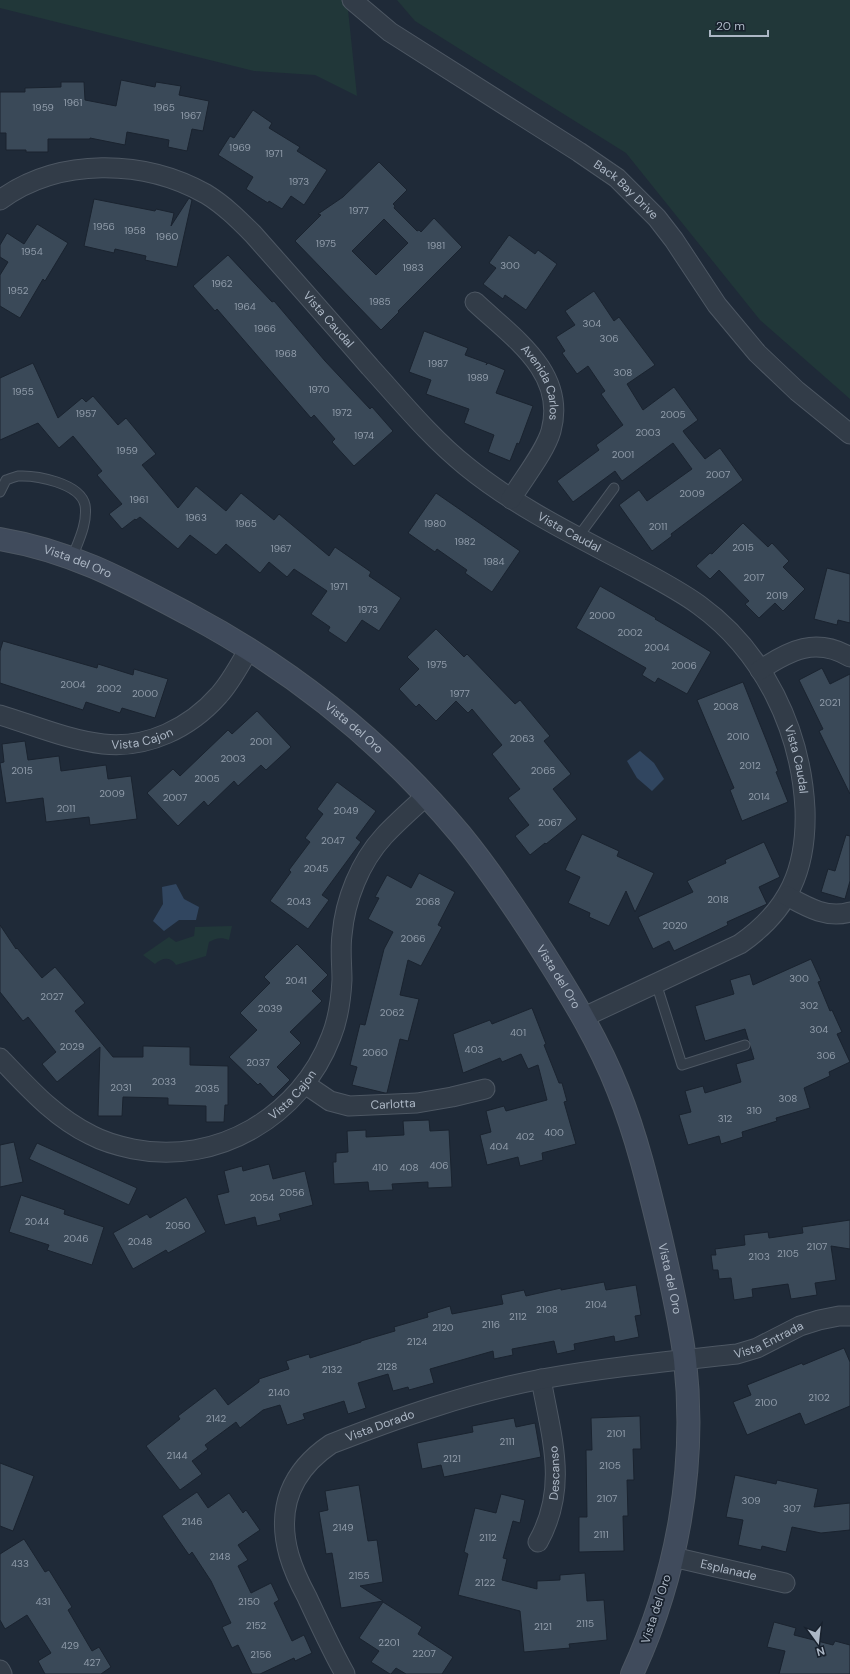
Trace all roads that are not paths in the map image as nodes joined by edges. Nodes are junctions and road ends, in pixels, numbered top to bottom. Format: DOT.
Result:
graph roads {
  1 [pos="352,0"];
  2 [pos="0,200"];
  3 [pos="475,302"];
  4 [pos="850,434"];
  5 [pos="614,488"];
  6 [pos="0,492"];
  7 [pos="511,499"];
  8 [pos="578,537"];
  9 [pos="0,539"];
  10 [pos="72,558"];
  11 [pos="249,649"];
  12 [pos="850,657"];
  13 [pos="760,670"];
  14 [pos="0,715"];
  15 [pos="426,796"];
  16 [pos="787,896"];
  17 [pos="850,912"];
  18 [pos="656,983"];
  19 [pos="584,1017"];
  20 [pos="745,1045"];
  21 [pos="0,1058"];
  22 [pos="305,1084"];
  23 [pos="485,1089"];
  24 [pos="850,1316"];
  25 [pos="685,1360"];
  26 [pos="540,1379"];
  27 [pos="538,1542"];
  28 [pos="673,1557"];
  29 [pos="785,1583"];
  30 [pos="0,1670"];
  31 [pos="2,1674"];
  32 [pos="345,1674"];
  33 [pos="632,1674"];
  1 -- 4 [label="street, Back Bay Drive"];
  2 -- 7 [label="street, Vista Caudal"];
  3 -- 7 [label="street, Avenida Carlos"];
  5 -- 8 [label="lane"];
  6 -- 10 [label="lane"];
  7 -- 8 [label="street, Vista Caudal"];
  8 -- 13 [label="street, Vista Caudal"];
  9 -- 10 [label="street, Vista del Oro"];
  10 -- 11 [label="street, Vista del Oro"];
  11 -- 14 [label="street, Vista Cajon"];
  11 -- 15 [label="street, Vista del Oro"];
  12 -- 13 [label="street"];
  13 -- 16 [label="street, Vista Caudal"];
  15 -- 19 [label="street, Vista del Oro"];
  15 -- 22 [label="street, Vista Cajon"];
  16 -- 17 [label="street"];
  16 -- 18 [label="street, Vista Caudal"];
  18 -- 19 [label="street, Vista Caudal"];
  18 -- 20 [label="lane"];
  19 -- 25 [label="street, Vista del Oro"];
  21 -- 22 [label="street, Vista Cajon"];
  22 -- 23 [label="street, Carlotta"];
  24 -- 25 [label="street, Vista Entrada"];
  25 -- 26 [label="street, Vista Dorado"];
  25 -- 28 [label="street, Vista del Oro"];
  26 -- 27 [label="street, Descanso"];
  26 -- 32 [label="street, Vista Dorado"];
  28 -- 29 [label="street, Esplanade"];
  28 -- 33 [label="street, Vista del Oro"];
  30 -- 31 [label="street"];
}
